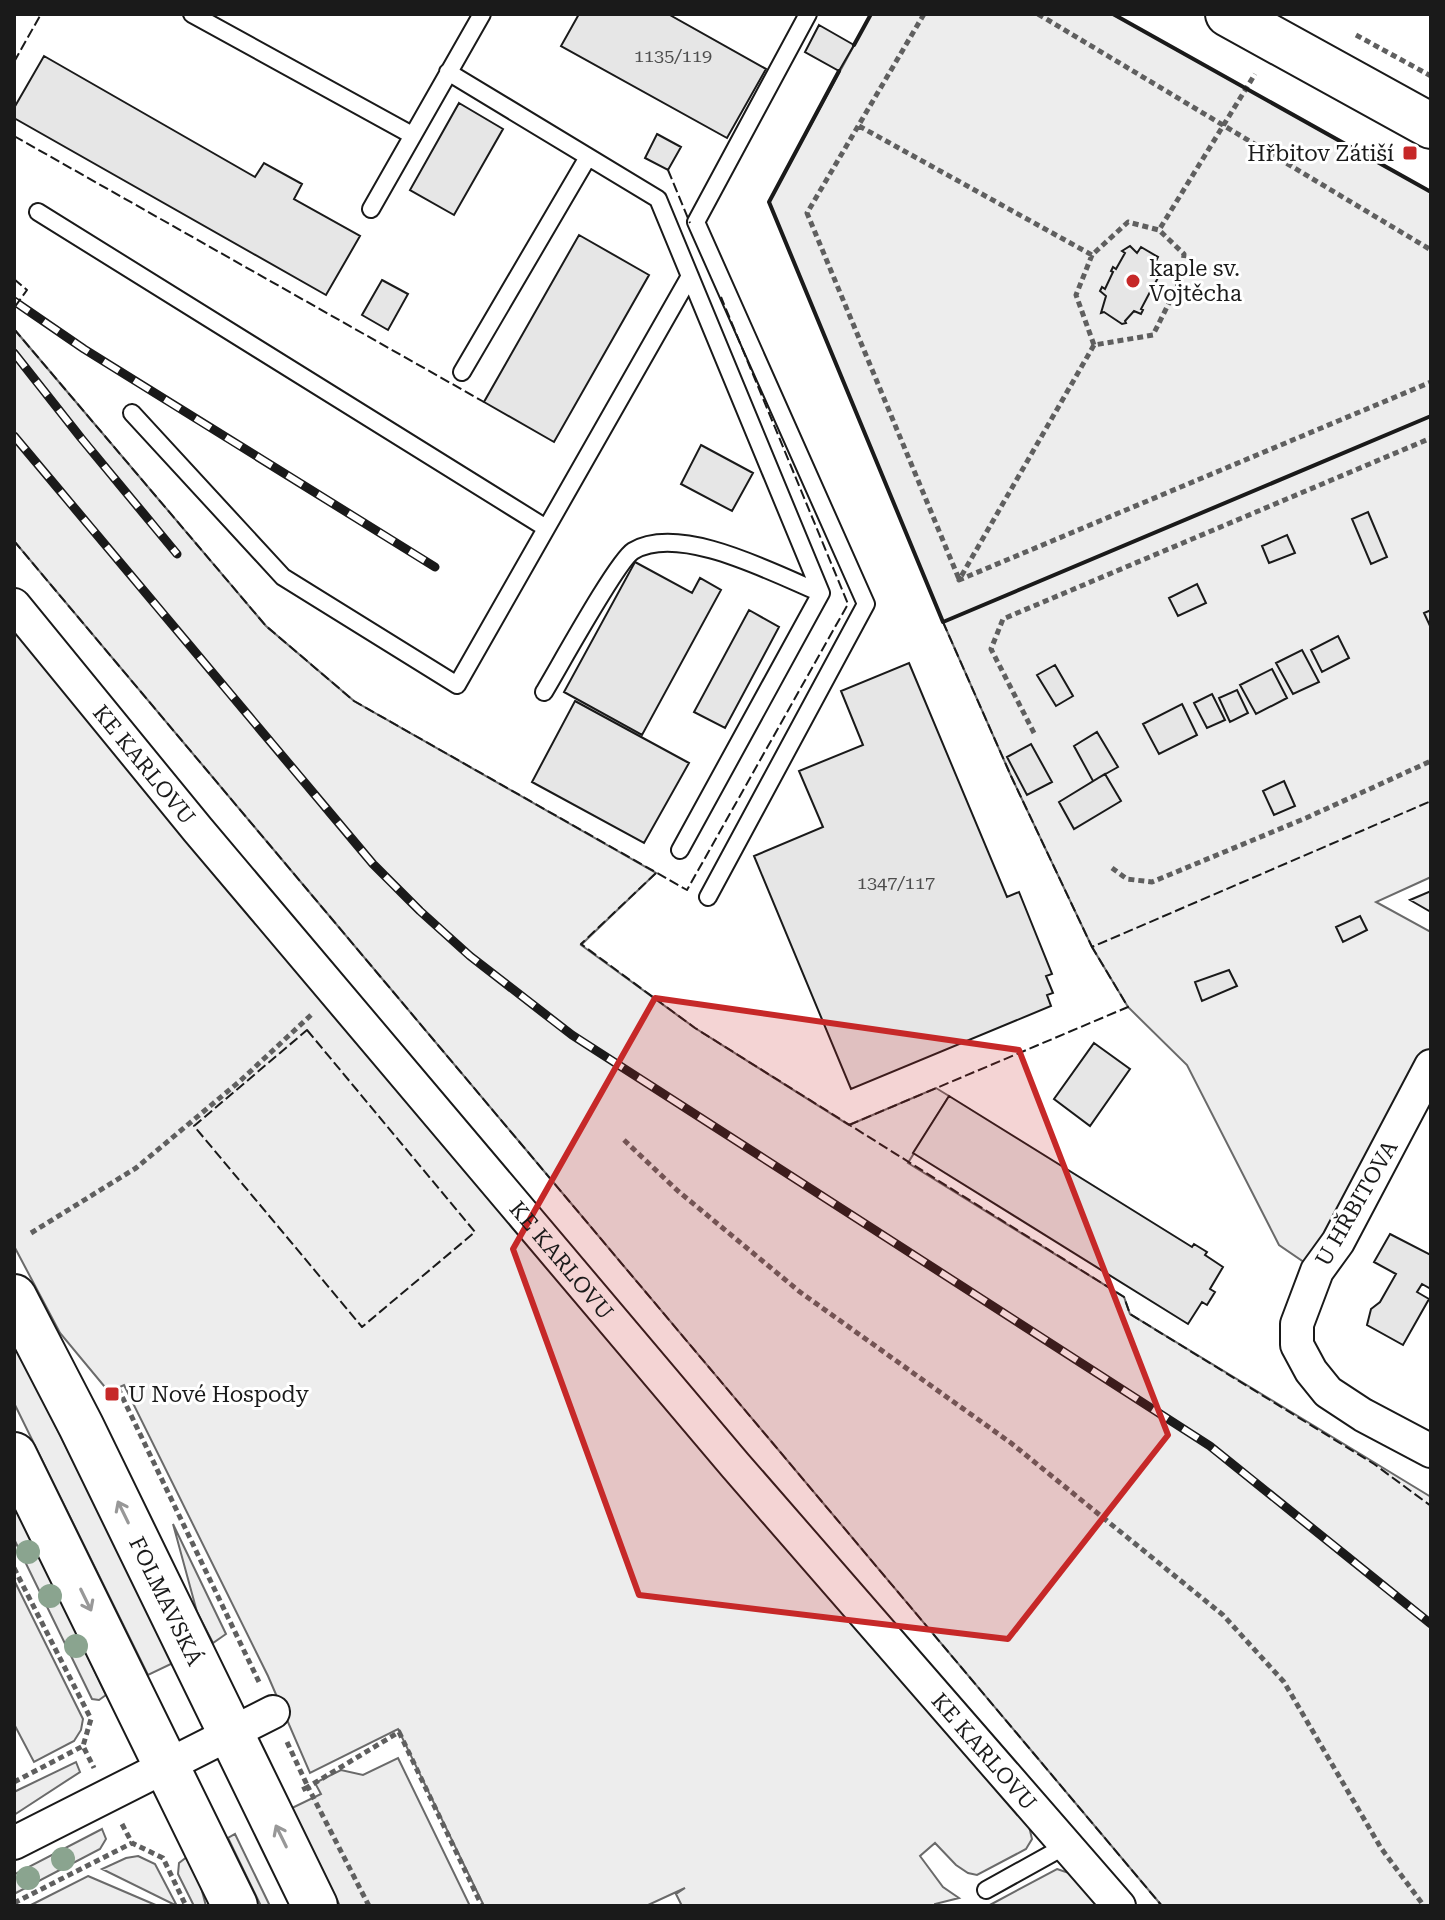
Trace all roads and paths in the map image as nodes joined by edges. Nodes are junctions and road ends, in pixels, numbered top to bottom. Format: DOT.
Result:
graph roads {
  1 [pos="192,14"];
  2 [pos="482,14"];
  3 [pos="808,14"];
  4 [pos="924,14"];
  5 [pos="1038,14"];
  6 [pos="1228,14"];
  7 [pos="1355,35"];
  8 [pos="1261,66"];
  9 [pos="448,72"];
  10 [pos="1431,76"];
  11 [pos="1222,125"];
  12 [pos="859,126"];
  13 [pos="1431,126"];
  14 [pos="412,135"];
  15 [pos="588,157"];
  16 [pos="371,209"];
  17 [pos="38,212"];
  18 [pos="1159,230"];
  19 [pos="1431,250"];
  20 [pos="1092,255"];
  21 [pos="690,276"];
  22 [pos="1094,345"];
  23 [pos="462,372"];
  24 [pos="1431,382"];
  25 [pos="132,413"];
  26 [pos="1431,438"];
  27 [pos="546,528"];
  28 [pos="959,580"];
  29 [pos="821,593"];
  30 [pos="14,605"];
  31 [pos="544,692"];
  32 [pos="1034,733"];
  33 [pos="1431,761"];
  34 [pos="680,850"];
  35 [pos="1112,868"];
  36 [pos="708,897"];
  37 [pos="335,992"];
  38 [pos="1431,1066"];
  39 [pos="624,1140"];
  40 [pos="31,1233"];
  41 [pos="14,1297"];
  42 [pos="1431,1451"];
  43 [pos="14,1455"];
  44 [pos="14,1568"];
  45 [pos="273,1712"];
  46 [pos="231,1733"];
  47 [pos="166,1765"];
  48 [pos="14,1782"];
  49 [pos="14,1843"];
  50 [pos="1067,1845"];
  51 [pos="986,1890"];
  52 [pos="14,1903"];
  53 [pos="186,1906"];
  54 [pos="235,1906"];
  55 [pos="315,1906"];
  56 [pos="369,1906"];
  57 [pos="482,1906"];
  58 [pos="1119,1906"];
  59 [pos="1424,1906"];
  1 -- 14 [label="lane"];
  2 -- 9 [label="lane"];
  3 -- 36 [label="lane"];
  4 -- 12 [label="path"];
  5 -- 11 [label="path"];
  6 -- 13 [label="main road"];
  7 -- 10 [label="path"];
  8 -- 11 [label="path"];
  9 -- 14 [label="lane"];
  9 -- 15 [label="lane"];
  11 -- 18 [label="path"];
  11 -- 19 [label="path"];
  12 -- 20 [label="path"];
  12 -- 28 [label="path"];
  14 -- 16 [label="lane"];
  15 -- 21 [label="lane"];
  15 -- 23 [label="lane"];
  17 -- 27 [label="lane"];
  18 -- 20 [label="path"];
  18 -- 22 [label="path"];
  20 -- 22 [label="path"];
  21 -- 27 [label="lane"];
  21 -- 29 [label="lane"];
  22 -- 28 [label="path"];
  24 -- 28 [label="path"];
  25 -- 27 [label="lane"];
  26 -- 32 [label="path"];
  29 -- 31 [label="lane"];
  29 -- 34 [label="lane"];
  30 -- 37 [label="street, KE KARLOVU"];
  33 -- 35 [label="path"];
  37 -- 40 [label="path"];
  37 -- 50 [label="street, KE KARLOVU"];
  38 -- 42 [label="street, U HŘBITOVA"];
  39 -- 59 [label="path"];
  46 -- 41 [label="main road, FOLMAVSKÁ, one-way"];
  43 -- 47 [label="main road, one-way"];
  44 -- 48 [label="path"];
  45 -- 46 [label="street"];
  46 -- 47 [label="street"];
  55 -- 46 [label="main road, FOLMAVSKÁ, one-way"];
  47 -- 49 [label="street"];
  47 -- 54 [label="main road"];
  50 -- 51 [label="lane"];
  50 -- 58 [label="street, KE KARLOVU"];
  52 -- 53 [label="path"];
  56 -- 57 [label="path"];
}
